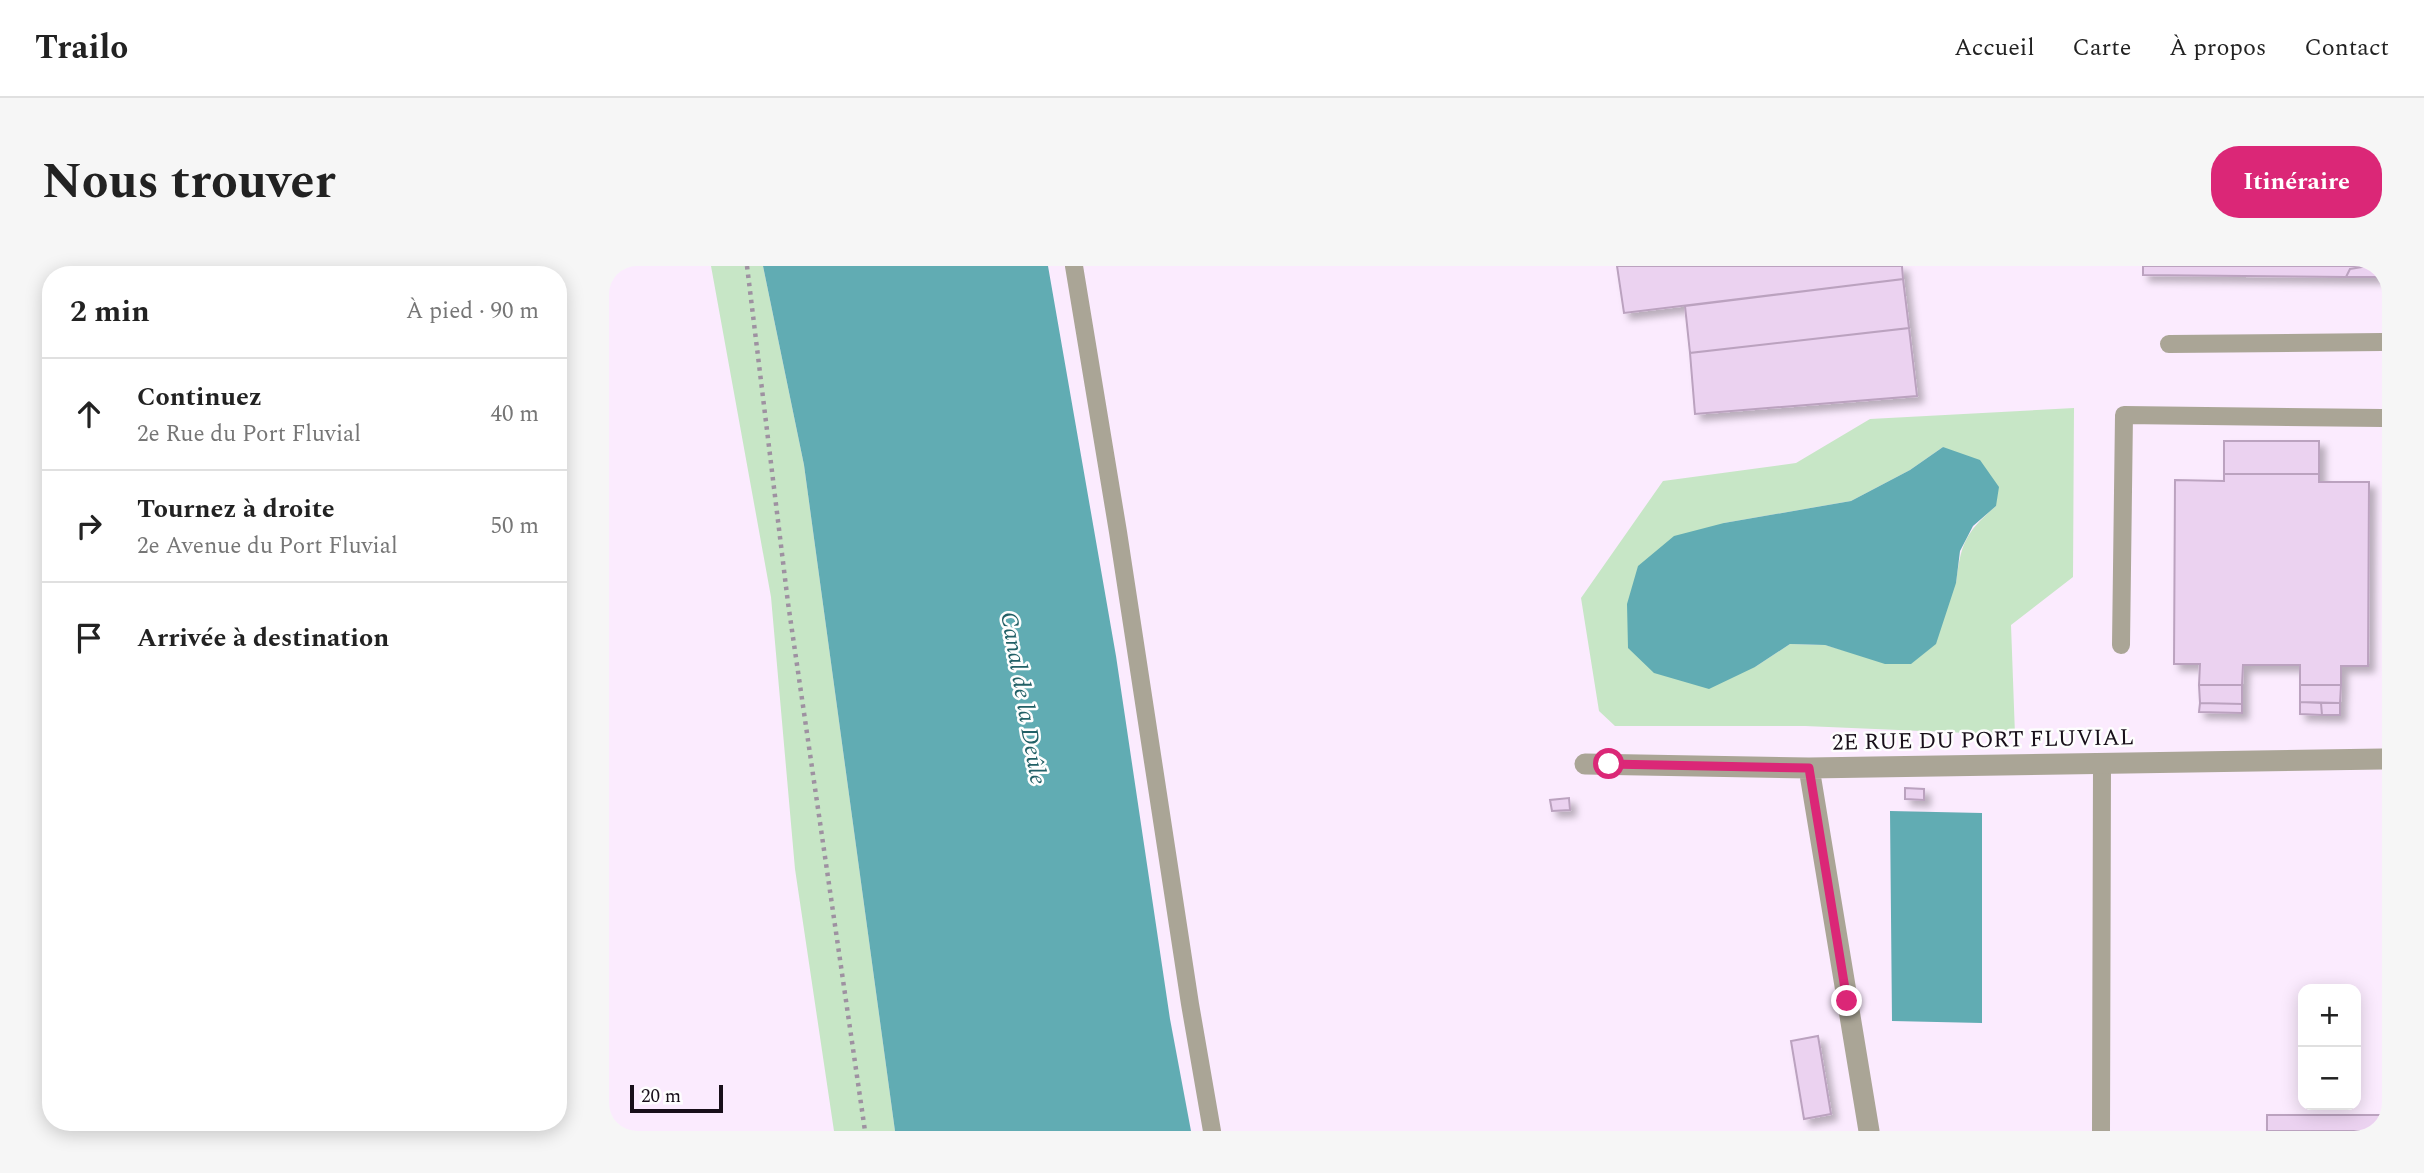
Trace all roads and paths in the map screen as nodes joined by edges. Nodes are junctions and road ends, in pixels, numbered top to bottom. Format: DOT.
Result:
graph roads {
  1 [pos="747,266"];
  2 [pos="1074,266"];
  3 [pos="2382,342"];
  4 [pos="2169,344"];
  5 [pos="2382,418"];
  6 [pos="2121,645"];
  7 [pos="2382,759"];
  8 [pos="1585,764"];
  9 [pos="2102,764"];
  10 [pos="1809,768"];
  11 [pos="866,1131"];
  12 [pos="1212,1131"];
  13 [pos="1868,1131"];
  14 [pos="2101,1131"];
  1 -- 11 [label="path"];
  2 -- 12 [label="lane"];
  3 -- 4 [label="lane"];
  5 -- 6 [label="lane"];
  7 -- 9 [label="street, 2E RUE DU PORT FLUVIAL"];
  8 -- 10 [label="street, 2E RUE DU PORT FLUVIAL"];
  9 -- 10 [label="street, 2E RUE DU PORT FLUVIAL"];
  9 -- 14 [label="lane"];
  10 -- 13 [label="street"];
}
